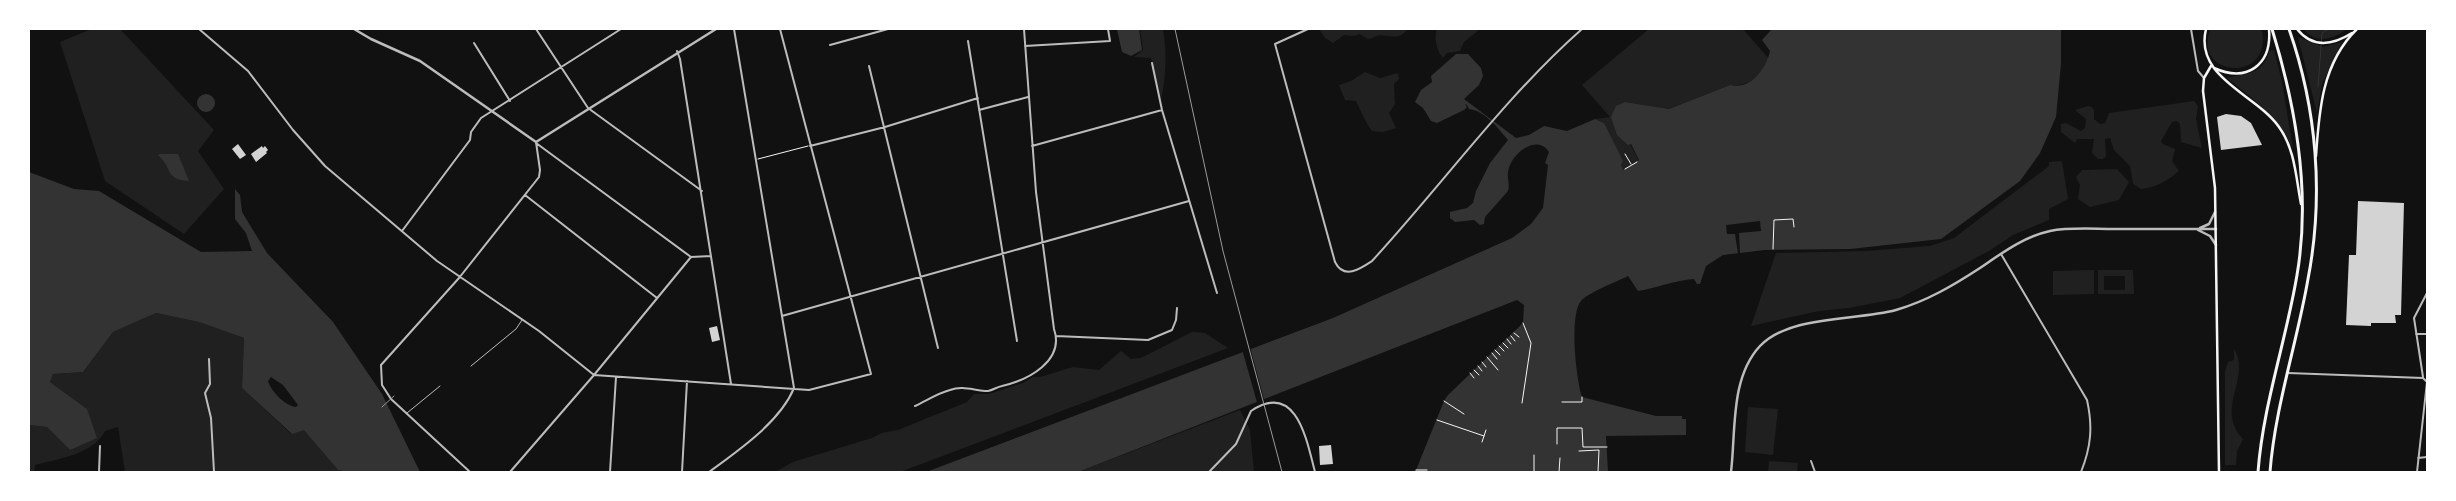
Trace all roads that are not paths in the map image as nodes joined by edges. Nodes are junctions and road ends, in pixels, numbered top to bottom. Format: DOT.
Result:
graph roads {
  1 [pos="199,29"];
  2 [pos="354,29"];
  3 [pos="536,29"];
  4 [pos="621,29"];
  5 [pos="716,29"];
  6 [pos="734,29"];
  7 [pos="780,29"];
  8 [pos="888,29"];
  9 [pos="1024,29"];
  10 [pos="1108,29"];
  11 [pos="1308,29"];
  12 [pos="1582,29"];
  13 [pos="2191,29"];
  14 [pos="2206,29"];
  15 [pos="2270,29"];
  16 [pos="2289,29"];
  17 [pos="2297,29"];
  18 [pos="2357,29"];
  19 [pos="2354,32"];
  20 [pos="968,41"];
  21 [pos="474,44"];
  22 [pos="830,45"];
  23 [pos="1025,46"];
  24 [pos="677,52"];
  25 [pos="1152,63"];
  26 [pos="869,66"];
  27 [pos="2212,67"];
  28 [pos="562,69"];
  29 [pos="2204,78"];
  30 [pos="1028,97"];
  31 [pos="978,98"];
  32 [pos="510,102"];
  33 [pos="588,108"];
  34 [pos="980,110"];
  35 [pos="1162,110"];
  36 [pos="493,113"];
  37 [pos="885,127"];
  38 [pos="536,142"];
  39 [pos="810,146"];
  40 [pos="1032,146"];
  41 [pos="2316,160"];
  42 [pos="702,191"];
  43 [pos="524,195"];
  44 [pos="1189,201"];
  45 [pos="2301,206"];
  46 [pos="2216,210"];
  47 [pos="2194,229"];
  48 [pos="2216,230"];
  49 [pos="402,231"];
  50 [pos="1042,244"];
  51 [pos="2216,246"];
  52 [pos="2001,254"];
  53 [pos="1003,255"];
  54 [pos="712,256"];
  55 [pos="691,257"];
  56 [pos="459,278"];
  57 [pos="920,278"];
  58 [pos="1217,293"];
  59 [pos="2427,293"];
  60 [pos="657,298"];
  61 [pos="851,299"];
  62 [pos="1177,308"];
  63 [pos="782,316"];
  64 [pos="522,320"];
  65 [pos="2416,334"];
  66 [pos="2427,334"];
  67 [pos="1056,336"];
  68 [pos="1017,341"];
  69 [pos="938,348"];
  70 [pos="209,359"];
  71 [pos="471,366"];
  72 [pos="2288,372"];
  73 [pos="594,375"];
  74 [pos="616,377"];
  75 [pos="2423,378"];
  76 [pos="686,381"];
  77 [pos="2427,382"];
  78 [pos="732,384"];
  79 [pos="440,386"];
  80 [pos="794,388"];
  81 [pos="915,406"];
  82 [pos="406,414"];
  83 [pos="100,446"];
  84 [pos="2427,457"];
  85 [pos="2418,458"];
  86 [pos="1811,461"];
  87 [pos="99,472"];
  88 [pos="214,472"];
  89 [pos="470,472"];
  90 [pos="510,472"];
  91 [pos="610,472"];
  92 [pos="682,472"];
  93 [pos="709,472"];
  94 [pos="1209,472"];
  95 [pos="1315,472"];
  96 [pos="1731,472"];
  97 [pos="1815,472"];
  98 [pos="2081,472"];
  99 [pos="2219,472"];
  100 [pos="2258,472"];
  101 [pos="2270,472"];
  102 [pos="2417,472"];
  1 -- 49 [label="street"];
  2 -- 36 [label="street"];
  3 -- 28 [label="street"];
  4 -- 28 [label="street"];
  5 -- 24 [label="street"];
  6 -- 63 [label="street"];
  7 -- 39 [label="street"];
  8 -- 22 [label="street"];
  9 -- 23 [label="street"];
  10 -- 23 [label="street"];
  11 -- 12 [label="street"];
  13 -- 29 [label="street"];
  14 -- 27 [label="main road"];
  15 -- 27 [label="main road"];
  15 -- 45 [label="highway"];
  16 -- 41 [label="highway"];
  17 -- 19 [label="main road"];
  18 -- 19 [label="main road"];
  19 -- 41 [label="main road"];
  20 -- 31 [label="street"];
  21 -- 32 [label="street"];
  23 -- 30 [label="street"];
  24 -- 33 [label="street"];
  24 -- 42 [label="street"];
  25 -- 35 [label="street"];
  26 -- 37 [label="street"];
  27 -- 29 [label="main road"];
  27 -- 45 [label="main road"];
  28 -- 32 [label="street"];
  28 -- 33 [label="street"];
  29 -- 46 [label="main road"];
  30 -- 34 [label="street"];
  30 -- 40 [label="street"];
  31 -- 34 [label="street"];
  31 -- 37 [label="street"];
  32 -- 36 [label="street"];
  33 -- 38 [label="street"];
  33 -- 42 [label="street"];
  34 -- 53 [label="street"];
  35 -- 40 [label="street"];
  35 -- 44 [label="street"];
  36 -- 38 [label="street"];
  36 -- 49 [label="street"];
  37 -- 39 [label="street"];
  37 -- 57 [label="street"];
  38 -- 43 [label="street"];
  38 -- 55 [label="street"];
  39 -- 61 [label="street"];
  40 -- 50 [label="street"];
  41 -- 72 [label="highway"];
  42 -- 54 [label="street"];
  43 -- 56 [label="street"];
  43 -- 60 [label="street"];
  44 -- 50 [label="street"];
  44 -- 58 [label="street"];
  45 -- 100 [label="highway"];
  46 -- 47 [label="street"];
  46 -- 48 [label="main road"];
  47 -- 48 [label="street"];
  47 -- 51 [label="street"];
  47 -- 52 [label="street"];
  48 -- 51 [label="main road"];
  49 -- 56 [label="street"];
  50 -- 53 [label="street"];
  50 -- 67 [label="street"];
  51 -- 99 [label="main road"];
  52 -- 96 [label="street"];
  52 -- 98 [label="street"];
  53 -- 57 [label="street"];
  53 -- 68 [label="street"];
  54 -- 55 [label="street"];
  54 -- 78 [label="street"];
  55 -- 60 [label="street"];
  56 -- 64 [label="street"];
  56 -- 82 [label="street"];
  57 -- 61 [label="street"];
  57 -- 69 [label="street"];
  59 -- 65 [label="street"];
  60 -- 73 [label="street"];
  61 -- 63 [label="street"];
  61 -- 80 [label="street"];
  62 -- 67 [label="street"];
  63 -- 80 [label="street"];
  64 -- 71 [label="lane"];
  64 -- 73 [label="street"];
  65 -- 66 [label="street"];
  65 -- 75 [label="street"];
  67 -- 81 [label="street"];
  70 -- 88 [label="street"];
  72 -- 75 [label="street"];
  72 -- 101 [label="highway"];
  73 -- 74 [label="street"];
  73 -- 90 [label="street"];
  74 -- 76 [label="street"];
  74 -- 91 [label="street"];
  75 -- 77 [label="street"];
  76 -- 78 [label="street"];
  76 -- 92 [label="street"];
  77 -- 85 [label="street"];
  78 -- 80 [label="street"];
  79 -- 82 [label="lane"];
  80 -- 93 [label="street"];
  82 -- 89 [label="street"];
  83 -- 87 [label="street"];
  84 -- 85 [label="street"];
  85 -- 102 [label="street"];
  86 -- 97 [label="street"];
  94 -- 95 [label="street"];
}
